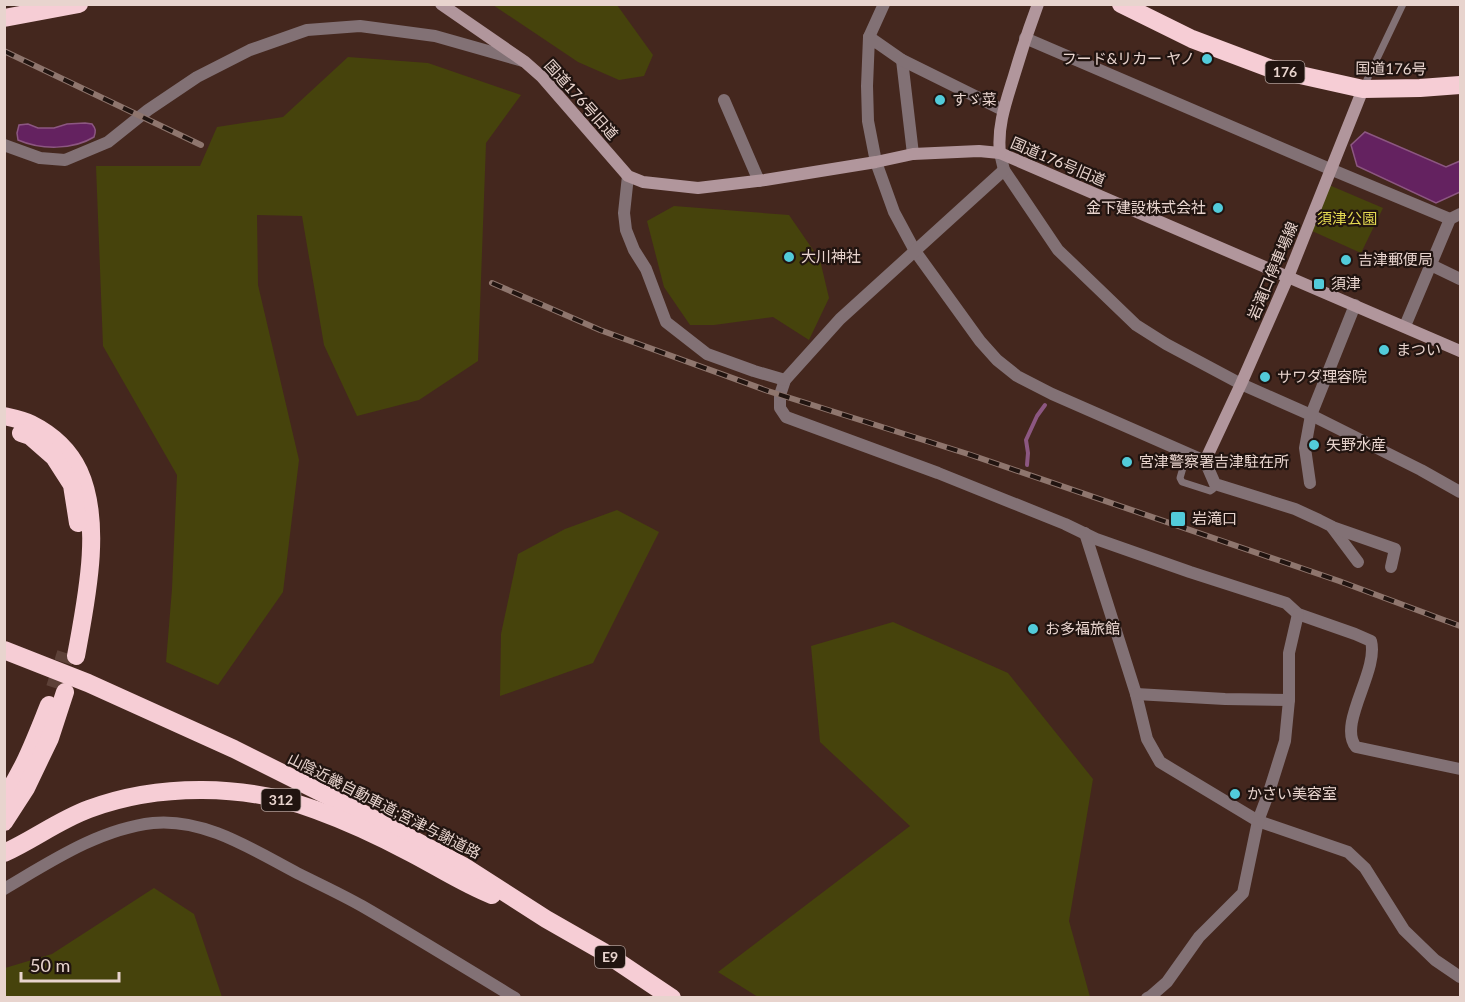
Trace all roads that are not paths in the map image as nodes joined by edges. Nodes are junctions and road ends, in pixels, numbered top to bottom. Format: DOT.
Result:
graph roads {
  1 [pos="79,4"];
  2 [pos="441,4"];
  3 [pos="884,4"];
  4 [pos="1038,4"];
  5 [pos="1121,4"];
  6 [pos="1403,4"];
  7 [pos="4,18"];
  8 [pos="869,37"];
  9 [pos="1026,38"];
  10 [pos="902,60"];
  11 [pos="525,62"];
  12 [pos="1461,85"];
  13 [pos="1363,89"];
  14 [pos="724,100"];
  15 [pos="1003,110"];
  16 [pos="4,145"];
  17 [pos="1000,153"];
  18 [pos="913,154"];
  19 [pos="876,162"];
  20 [pos="1004,170"];
  21 [pos="1330,170"];
  22 [pos="628,176"];
  23 [pos="759,181"];
  24 [pos="1455,217"];
  25 [pos="915,251"];
  26 [pos="1431,265"];
  27 [pos="1288,277"];
  28 [pos="1461,279"];
  29 [pos="1355,305"];
  30 [pos="1405,326"];
  31 [pos="1461,351"];
  32 [pos="784,380"];
  33 [pos="1241,384"];
  34 [pos="1311,415"];
  35 [pos="4,416"];
  36 [pos="4,429"];
  37 [pos="1187,454"];
  38 [pos="1204,461"];
  39 [pos="1310,483"];
  40 [pos="1215,484"];
  41 [pos="1461,492"];
  42 [pos="1331,526"];
  43 [pos="1085,533"];
  44 [pos="1358,562"];
  45 [pos="1391,567"];
  46 [pos="1298,614"];
  47 [pos="10,651"];
  48 [pos="62,685"];
  49 [pos="1136,694"];
  50 [pos="1289,700"];
  51 [pos="1461,769"];
  52 [pos="4,798"];
  53 [pos="1258,821"];
  54 [pos="4,822"];
  55 [pos="4,853"];
  56 [pos="4,889"];
  57 [pos="546,919"];
  58 [pos="1461,977"];
  59 [pos="515,998"];
  60 [pos="672,998"];
  61 [pos="1147,998"];
  1 -- 7 [label="highway"];
  2 -- 11 [label="street, 国道176号旧道"];
  3 -- 8 [label="street"];
  4 -- 9 [label="street"];
  5 -- 13 [label="highway, 国道176号 / 176"];
  6 -- 13 [label="lane"];
  8 -- 10 [label="street"];
  8 -- 19 [label="street"];
  9 -- 15 [label="street"];
  9 -- 21 [label="street"];
  10 -- 15 [label="street"];
  10 -- 18 [label="street"];
  11 -- 16 [label="street, 国道176号旧道"];
  11 -- 22 [label="street, 国道176号旧道"];
  12 -- 13 [label="highway, 国道176号 / 176"];
  13 -- 21 [label="street, 岩滝口停車場線"];
  14 -- 23 [label="street"];
  15 -- 17 [label="street"];
  17 -- 18 [label="street, 国道176号旧道"];
  17 -- 20 [label="street"];
  17 -- 27 [label="street, 国道176号旧道"];
  18 -- 19 [label="street, 国道176号旧道"];
  19 -- 23 [label="street, 国道176号旧道"];
  19 -- 25 [label="street"];
  20 -- 25 [label="street"];
  20 -- 33 [label="street"];
  21 -- 24 [label="street"];
  21 -- 27 [label="street, 岩滝口停車場線"];
  22 -- 23 [label="street, 国道176号旧道"];
  22 -- 32 [label="street"];
  24 -- 26 [label="street"];
  25 -- 32 [label="street"];
  25 -- 37 [label="street"];
  26 -- 28 [label="street"];
  26 -- 30 [label="street"];
  27 -- 29 [label="street, 国道176号旧道"];
  27 -- 33 [label="street, 岩滝口停車場線"];
  29 -- 30 [label="street, 国道176号旧道"];
  29 -- 34 [label="street"];
  30 -- 31 [label="street, 国道176号旧道"];
  32 -- 43 [label="street"];
  33 -- 34 [label="street"];
  33 -- 38 [label="street, 岩滝口停車場線"];
  34 -- 39 [label="street"];
  34 -- 41 [label="street"];
  35 -- 36 [label="highway"];
  37 -- 38 [label="street"];
  37 -- 40 [label="lane"];
  38 -- 40 [label="street"];
  40 -- 42 [label="street"];
  42 -- 44 [label="street"];
  42 -- 45 [label="street"];
  43 -- 46 [label="street"];
  43 -- 49 [label="street"];
  46 -- 50 [label="street"];
  46 -- 51 [label="street"];
  47 -- 48 [label="highway, E9"];
  48 -- 52 [label="highway"];
  48 -- 54 [label="highway"];
  48 -- 57 [label="highway, 山陰近畿自動車道;宮津与謝道路 / E9"];
  49 -- 50 [label="street"];
  49 -- 53 [label="street"];
  50 -- 53 [label="street"];
  53 -- 58 [label="street"];
  53 -- 61 [label="street"];
  55 -- 57 [label="highway, 312"];
  56 -- 59 [label="street"];
  57 -- 60 [label="highway, 山陰近畿自動車道;宮津与謝道路 / E9"];
}
